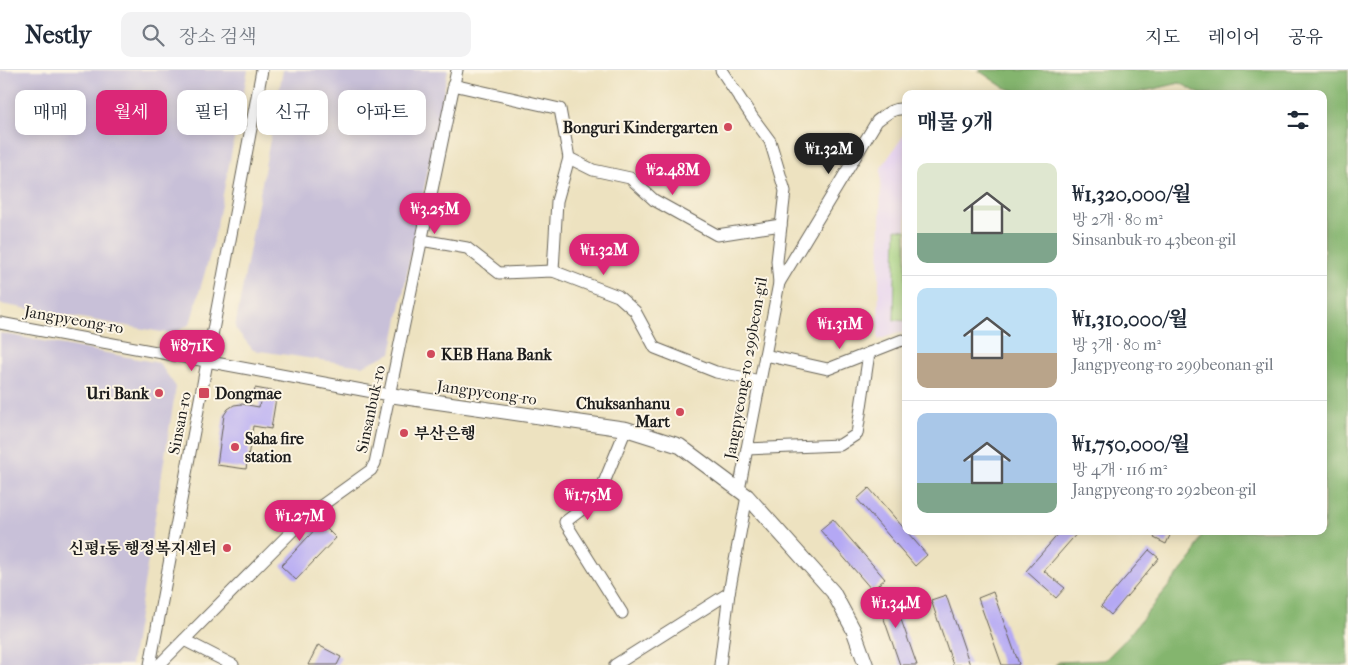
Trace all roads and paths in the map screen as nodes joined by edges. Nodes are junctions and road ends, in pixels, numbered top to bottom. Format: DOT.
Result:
graph roads {
  1 [pos="262,70"];
  2 [pos="457,70"];
  3 [pos="721,70"];
  4 [pos="454,85"];
  5 [pos="902,108"];
  6 [pos="569,158"];
  7 [pos="781,225"];
  8 [pos="421,240"];
  9 [pos="553,271"];
  10 [pos="779,283"];
  11 [pos="0,323"];
  12 [pos="902,340"];
  13 [pos="868,353"];
  14 [pos="765,355"];
  15 [pos="207,361"];
  16 [pos="760,381"];
  17 [pos="389,395"];
  18 [pos="626,429"];
  19 [pos="747,450"];
  20 [pos="743,493"];
  21 [pos="729,593"];
  22 [pos="622,613"];
  23 [pos="184,640"];
  24 [pos="150,665"];
  25 [pos="159,665"];
  26 [pos="233,665"];
  27 [pos="615,665"];
  28 [pos="720,665"];
  29 [pos="866,665"];
  1 -- 15 [label="street, Sinsan-ro"];
  2 -- 4 [label="street, Sinsanbuk-ro"];
  3 -- 7 [label="street, Jangpyeong-ro 299beon-gil"];
  4 -- 6 [label="street"];
  4 -- 8 [label="street, Sinsanbuk-ro"];
  5 -- 10 [label="street"];
  6 -- 7 [label="street"];
  6 -- 9 [label="street"];
  7 -- 10 [label="street, Jangpyeong-ro 299beon-gil"];
  8 -- 9 [label="street"];
  8 -- 17 [label="street, Sinsanbuk-ro"];
  9 -- 16 [label="street"];
  10 -- 14 [label="street, Jangpyeong-ro 299beon-gil"];
  11 -- 15 [label="street, Jangpyeong-ro"];
  12 -- 13 [label="street"];
  13 -- 14 [label="street"];
  13 -- 19 [label="street"];
  14 -- 16 [label="street, Jangpyeong-ro 299beon-gil"];
  15 -- 17 [label="street, Jangpyeong-ro"];
  15 -- 24 [label="street, Sinsan-ro"];
  16 -- 19 [label="street, Jangpyeong-ro 299beon-gil"];
  17 -- 18 [label="main road, Jangpyeong-ro"];
  17 -- 23 [label="street, Sinsanbuk-ro"];
  18 -- 20 [label="main road, Jangpyeong-ro"];
  18 -- 22 [label="street"];
  19 -- 20 [label="street, Jangpyeong-ro 299beon-gil"];
  20 -- 21 [label="street, Jangpyeong-ro 299beon-gil"];
  20 -- 29 [label="main road, Jangpyeong-ro"];
  21 -- 27 [label="street"];
  21 -- 28 [label="street, Jangpyeong-ro 299beon-gil"];
  23 -- 25 [label="street, Sinsanbuk-ro"];
  23 -- 26 [label="street"];
}
